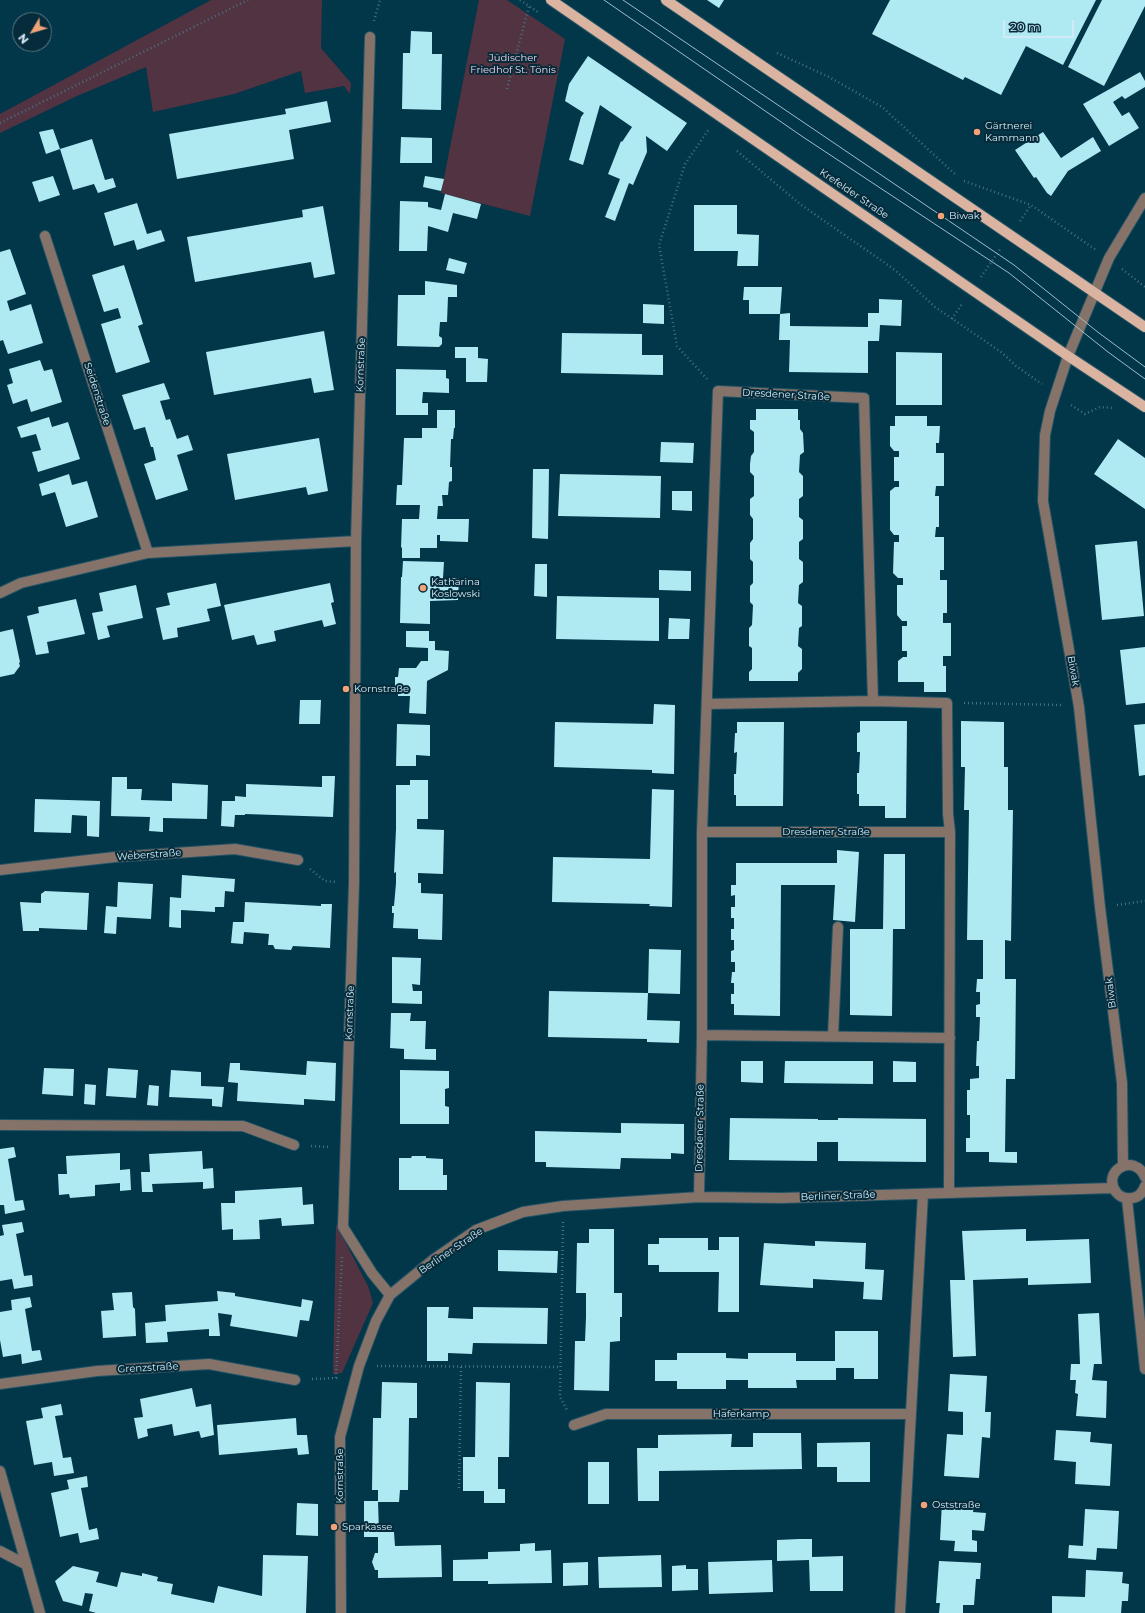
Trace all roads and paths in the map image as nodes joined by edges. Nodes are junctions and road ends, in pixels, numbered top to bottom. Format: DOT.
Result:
graph roads {
  1 [pos="248,0"];
  2 [pos="380,0"];
  3 [pos="520,0"];
  4 [pos="551,0"];
  5 [pos="666,0"];
  6 [pos="529,6"];
  7 [pos="542,15"];
  8 [pos="370,37"];
  9 [pos="775,52"];
  10 [pos="507,89"];
  11 [pos="0,123"];
  12 [pos="714,133"];
  13 [pos="735,150"];
  14 [pos="1145,198"];
  15 [pos="1031,205"];
  16 [pos="1010,235"];
  17 [pos="45,236"];
  18 [pos="1109,258"];
  19 [pos="1145,287"];
  20 [pos="972,290"];
  21 [pos="1095,293"];
  22 [pos="952,319"];
  23 [pos="1145,327"];
  24 [pos="1068,356"];
  25 [pos="1016,366"];
  26 [pos="718,391"];
  27 [pos="1145,407"];
  28 [pos="1115,408"];
  29 [pos="1085,414"];
  30 [pos="356,541"];
  31 [pos="148,553"];
  32 [pos="0,593"];
  33 [pos="873,701"];
  34 [pos="947,703"];
  35 [pos="707,704"];
  36 [pos="1079,706"];
  37 [pos="702,832"];
  38 [pos="950,832"];
  39 [pos="298,860"];
  40 [pos="0,870"];
  41 [pos="354,883"];
  42 [pos="1145,901"];
  43 [pos="1100,907"];
  44 [pos="838,927"];
  45 [pos="702,1035"];
  46 [pos="833,1036"];
  47 [pos="950,1038"];
  48 [pos="0,1125"];
  49 [pos="294,1145"];
  50 [pos="346,1148"];
  51 [pos="1123,1166"];
  52 [pos="1145,1177"];
  53 [pos="1145,1186"];
  54 [pos="1113,1188"];
  55 [pos="949,1193"];
  56 [pos="924,1194"];
  57 [pos="699,1197"];
  58 [pos="1128,1198"];
  59 [pos="563,1206"];
  60 [pos="343,1227"];
  61 [pos="390,1295"];
  62 [pos="359,1366"];
  63 [pos="461,1366"];
  64 [pos="561,1367"];
  65 [pos="1145,1369"];
  66 [pos="336,1378"];
  67 [pos="295,1380"];
  68 [pos="0,1384"];
  69 [pos="910,1414"];
  70 [pos="574,1425"];
  71 [pos="0,1471"];
  72 [pos="459,1488"];
  73 [pos="0,1551"];
  74 [pos="25,1564"];
  75 [pos="40,1613"];
  76 [pos="341,1613"];
  77 [pos="900,1613"];
  1 -- 11 [label="path"];
  2 -- 8 [label="path"];
  3 -- 6 [label="path"];
  4 -- 20 [label="main road, Krefelder Straße"];
  5 -- 16 [label="main road"];
  6 -- 7 [label="path"];
  6 -- 10 [label="path"];
  8 -- 30 [label="street, Kornstraße"];
  9 -- 15 [label="path"];
  12 -- 26 [label="path"];
  13 -- 22 [label="path"];
  14 -- 18 [label="street, Biwak"];
  15 -- 16 [label="path"];
  15 -- 18 [label="path"];
  16 -- 20 [label="path"];
  16 -- 21 [label="main road"];
  17 -- 31 [label="street, Seidenstraße"];
  18 -- 19 [label="path"];
  18 -- 21 [label="street, Biwak"];
  20 -- 22 [label="path"];
  20 -- 24 [label="main road, Krefelder Straße"];
  21 -- 23 [label="main road"];
  21 -- 24 [label="street, Biwak"];
  22 -- 25 [label="path"];
  24 -- 27 [label="main road, Krefelder Straße"];
  24 -- 36 [label="street, Biwak"];
  26 -- 33 [label="street, Dresdener Straße"];
  26 -- 35 [label="street, Dresdener Straße"];
  28 -- 29 [label="path"];
  30 -- 31 [label="street"];
  30 -- 41 [label="street, Kornstraße"];
  31 -- 32 [label="street"];
  33 -- 34 [label="street"];
  33 -- 35 [label="street"];
  34 -- 36 [label="path"];
  34 -- 38 [label="street"];
  35 -- 37 [label="street, Dresdener Straße"];
  36 -- 43 [label="street, Biwak"];
  37 -- 38 [label="street, Dresdener Straße"];
  37 -- 45 [label="street, Dresdener Straße"];
  38 -- 47 [label="street"];
  39 -- 40 [label="street, Weberstraße"];
  39 -- 41 [label="path"];
  41 -- 50 [label="street, Kornstraße"];
  42 -- 43 [label="path"];
  43 -- 51 [label="street, Biwak"];
  44 -- 46 [label="street"];
  45 -- 46 [label="street"];
  45 -- 57 [label="street, Dresdener Straße"];
  46 -- 47 [label="street"];
  47 -- 55 [label="street"];
  48 -- 49 [label="street"];
  49 -- 50 [label="path"];
  50 -- 60 [label="street, Kornstraße"];
  51 -- 52 [label="street"];
  51 -- 54 [label="street"];
  53 -- 58 [label="street"];
  54 -- 55 [label="street, Berliner Straße"];
  54 -- 58 [label="street"];
  55 -- 56 [label="street, Berliner Straße"];
  56 -- 57 [label="street, Berliner Straße"];
  56 -- 69 [label="street"];
  57 -- 59 [label="street, Berliner Straße"];
  58 -- 65 [label="street"];
  59 -- 61 [label="street, Berliner Straße"];
  59 -- 64 [label="path"];
  60 -- 61 [label="street"];
  60 -- 66 [label="path"];
  61 -- 62 [label="street, Kornstraße"];
  62 -- 63 [label="path"];
  62 -- 66 [label="path"];
  62 -- 76 [label="street, Kornstraße"];
  63 -- 64 [label="path"];
  63 -- 72 [label="path"];
  64 -- 70 [label="path"];
  66 -- 67 [label="path"];
  67 -- 68 [label="street, Grenzstraße"];
  69 -- 70 [label="street, Haferkamp"];
  69 -- 77 [label="street"];
  71 -- 74 [label="street"];
  73 -- 74 [label="street"];
  74 -- 75 [label="street"];
}
